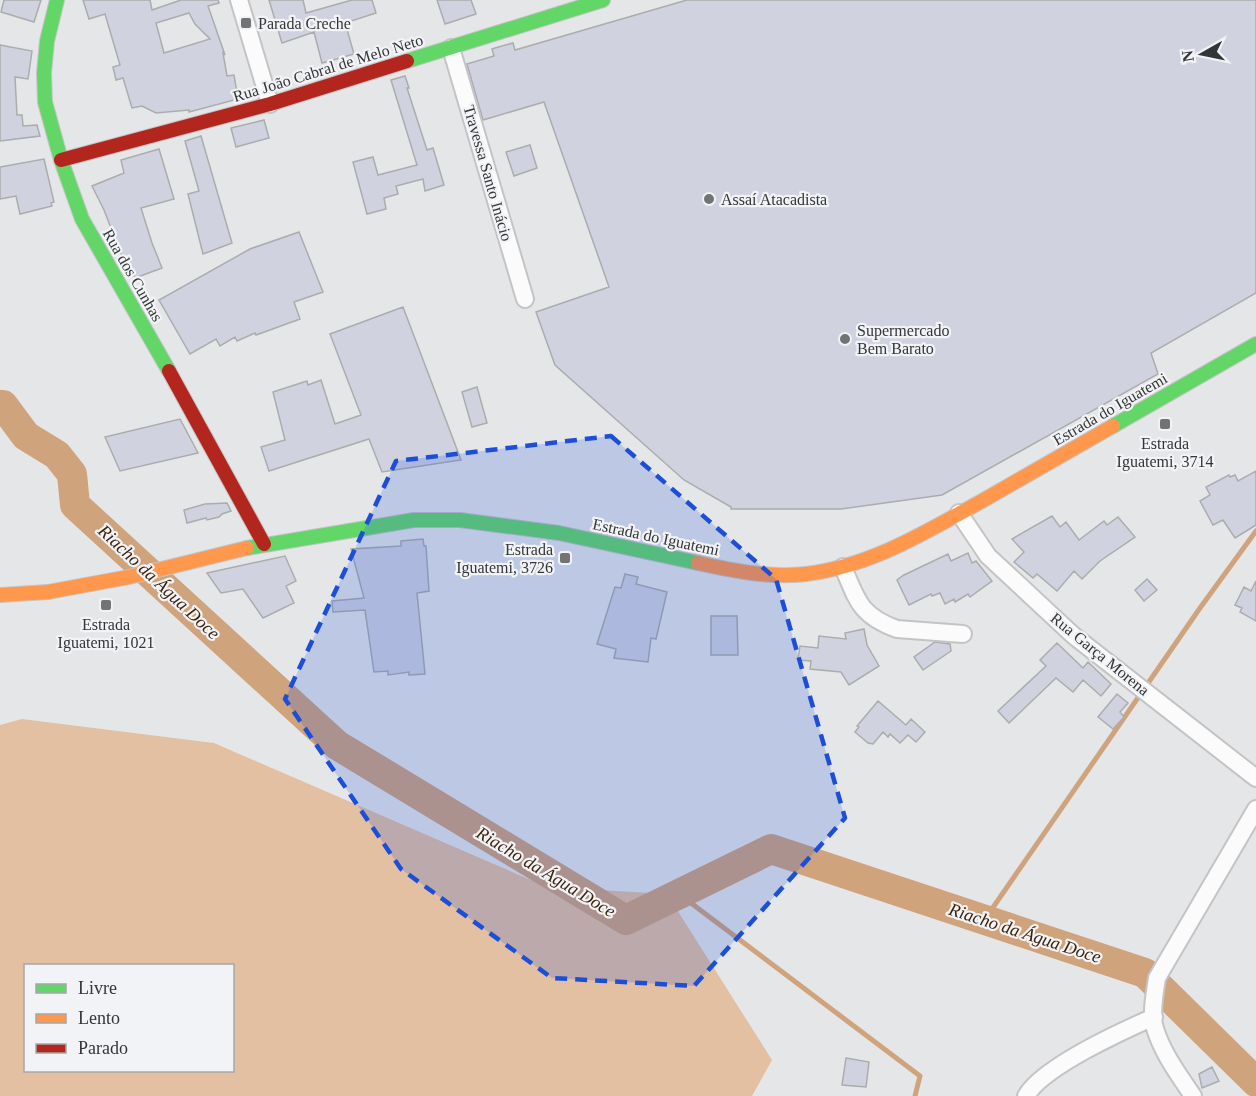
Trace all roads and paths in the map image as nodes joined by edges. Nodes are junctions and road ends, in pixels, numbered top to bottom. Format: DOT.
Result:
graph roads {
  1 [pos="57,0"];
  2 [pos="239,0"];
  3 [pos="603,0"];
  4 [pos="451,48"];
  5 [pos="270,104"];
  6 [pos="60,160"];
  7 [pos="525,299"];
  8 [pos="1256,344"];
  9 [pos="959,513"];
  10 [pos="264,544"];
  11 [pos="843,567"];
  12 [pos="0,595"];
  13 [pos="963,634"];
  14 [pos="1256,778"];
  15 [pos="1254,818"];
  16 [pos="1154,1017"];
  17 [pos="1026,1096"];
  18 [pos="1193,1096"];
  1 -- 6 [label="main road, Rua dos Cunhas"];
  2 -- 5 [label="street"];
  3 -- 4 [label="main road, Rua João Cabral de Melo Neto"];
  4 -- 5 [label="main road, Rua João Cabral de Melo Neto"];
  4 -- 7 [label="street, Travessa Santo Inácio"];
  5 -- 6 [label="main road, Rua João Cabral de Melo Neto"];
  6 -- 10 [label="main road, Rua dos Cunhas"];
  8 -- 9 [label="main road, Estrada do Iguatemi"];
  9 -- 11 [label="main road, Estrada do Iguatemi"];
  9 -- 14 [label="street, Rua Garça Morena"];
  10 -- 11 [label="main road, Estrada do Iguatemi"];
  10 -- 12 [label="main road, Estrada do Iguatemi"];
  11 -- 13 [label="street"];
  15 -- 16 [label="street"];
  16 -- 17 [label="street"];
  16 -- 18 [label="street"];
}
